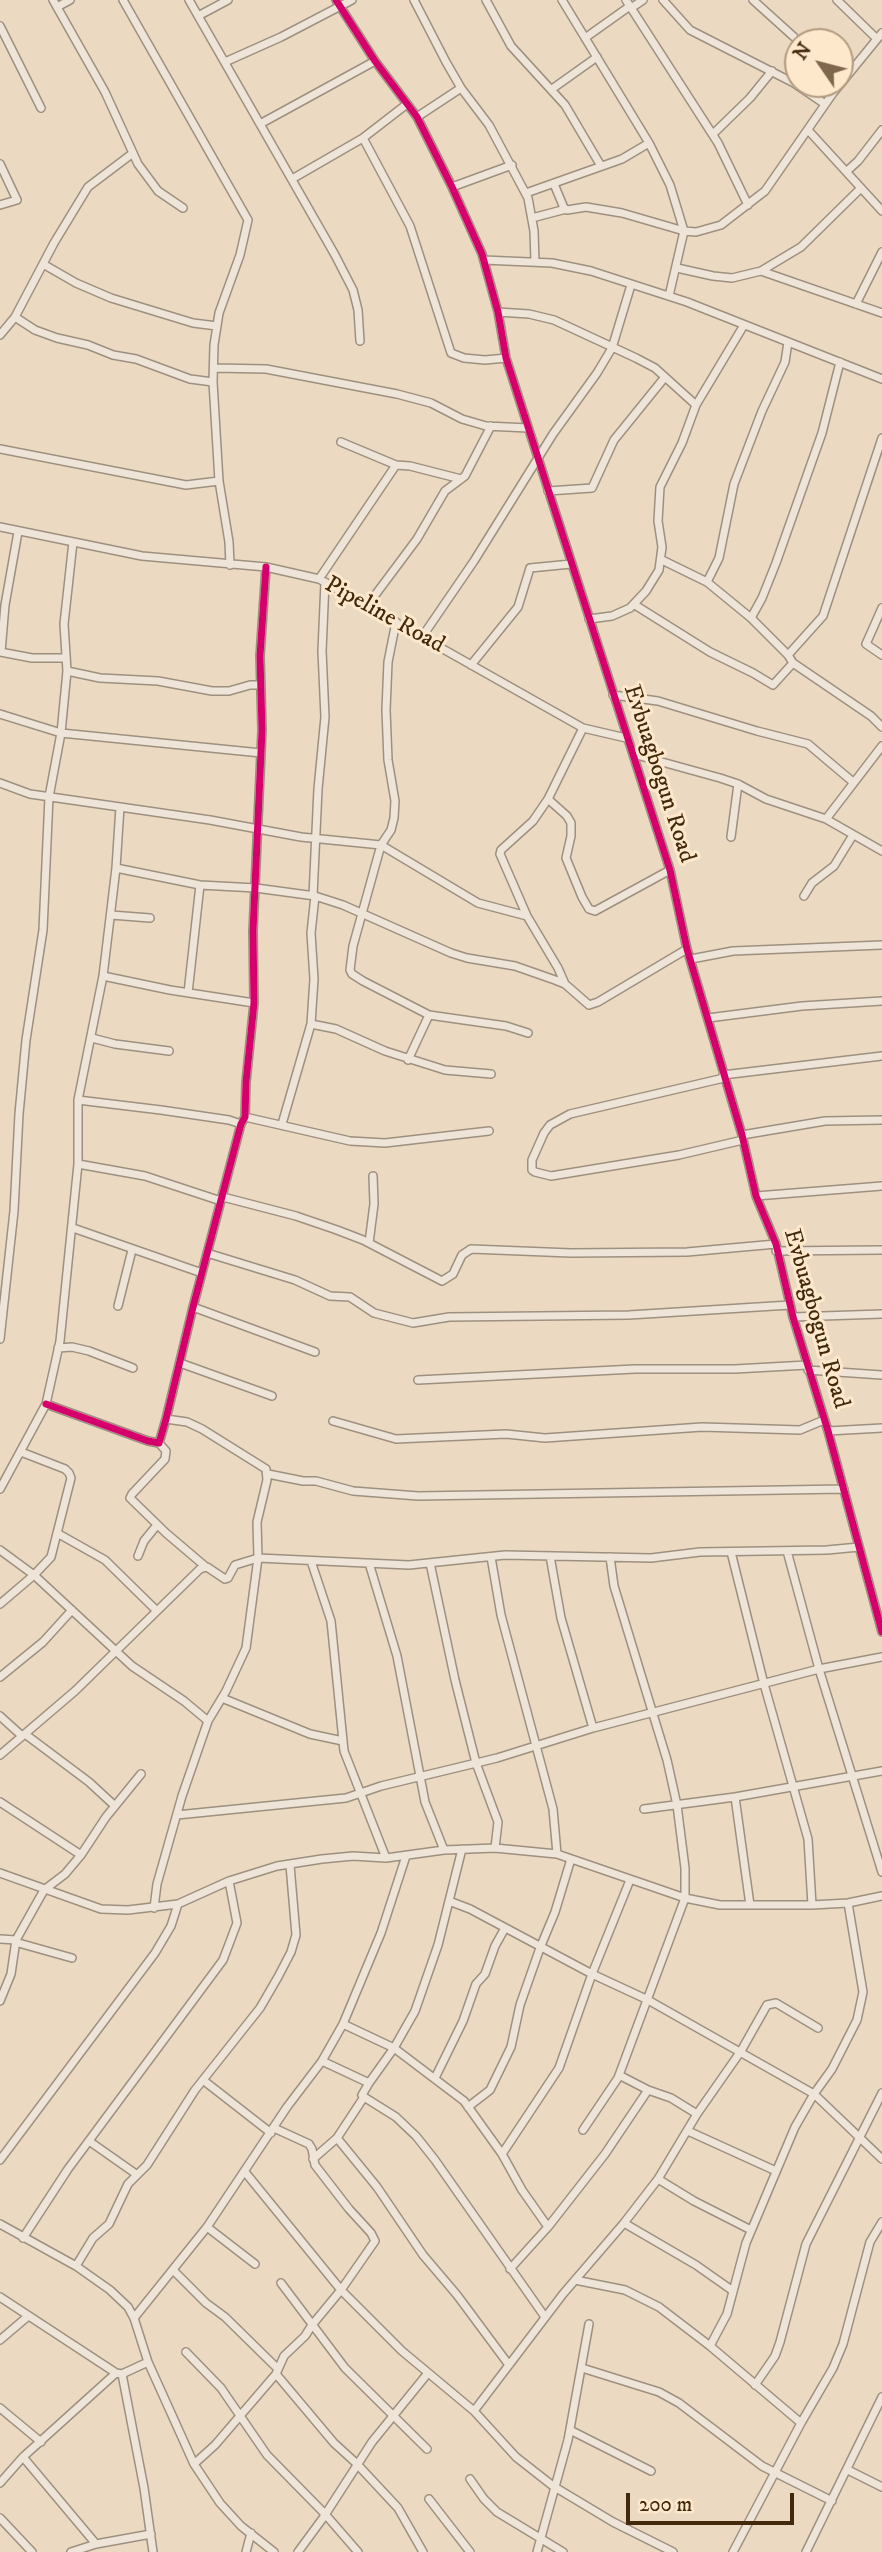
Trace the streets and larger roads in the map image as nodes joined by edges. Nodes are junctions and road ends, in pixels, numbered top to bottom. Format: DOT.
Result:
graph roads {
  1 [pos="70,0"];
  2 [pos="123,0"];
  3 [pos="189,0"];
  4 [pos="228,0"];
  5 [pos="352,0"];
  6 [pos="414,0"];
  7 [pos="486,0"];
  8 [pos="562,0"];
  9 [pos="643,0"];
  10 [pos="663,0"];
  11 [pos="753,0"];
  12 [pos="837,0"];
  13 [pos="55,4"];
  14 [pos="338,4"];
  15 [pos="629,5"];
  16 [pos="198,16"];
  17 [pos="0,26"];
  18 [pos="784,28"];
  19 [pos="879,36"];
  20 [pos="585,38"];
  21 [pos="597,57"];
  22 [pos="375,61"];
  23 [pos="225,62"];
  24 [pos="772,71"];
  25 [pos="461,88"];
  26 [pos="552,89"];
  27 [pos="407,104"];
  28 [pos="825,104"];
  29 [pos="41,108"];
  30 [pos="417,117"];
  31 [pos="260,124"];
  32 [pos="808,130"];
  33 [pos="882,130"];
  34 [pos="713,134"];
  35 [pos="363,138"];
  36 [pos="649,143"];
  37 [pos="133,153"];
  38 [pos="0,164"];
  39 [pos="512,165"];
  40 [pos="601,166"];
  41 [pos="847,171"];
  42 [pos="292,179"];
  43 [pos="554,184"];
  44 [pos="452,187"];
  45 [pos="860,189"];
  46 [pos="526,193"];
  47 [pos="0,205"];
  48 [pos="748,205"];
  49 [pos="183,208"];
  50 [pos="566,209"];
  51 [pos="882,211"];
  52 [pos="532,218"];
  53 [pos="684,231"];
  54 [pos="882,253"];
  55 [pos="484,260"];
  56 [pos="534,262"];
  57 [pos="43,264"];
  58 [pos="677,268"];
  59 [pos="761,271"];
  60 [pos="631,285"];
  61 [pos="668,296"];
  62 [pos="856,304"];
  63 [pos="498,312"];
  64 [pos="882,313"];
  65 [pos="15,317"];
  66 [pos="744,325"];
  67 [pos="217,326"];
  68 [pos="0,335"];
  69 [pos="360,341"];
  70 [pos="789,342"];
  71 [pos="612,348"];
  72 [pos="506,358"];
  73 [pos="839,362"];
  74 [pos="214,368"];
  75 [pos="665,377"];
  76 [pos="882,379"];
  77 [pos="213,383"];
  78 [pos="696,405"];
  79 [pos="491,426"];
  80 [pos="528,428"];
  81 [pos="882,438"];
  82 [pos="341,442"];
  83 [pos="0,449"];
  84 [pos="538,459"];
  85 [pos="396,466"];
  86 [pos="447,475"];
  87 [pos="461,479"];
  88 [pos="219,481"];
  89 [pos="449,487"];
  90 [pos="548,491"];
  91 [pos="0,527"];
  92 [pos="18,532"];
  93 [pos="73,542"];
  94 [pos="662,560"];
  95 [pos="571,564"];
  96 [pos="230,565"];
  97 [pos="266,567"];
  98 [pos="322,581"];
  99 [pos="708,582"];
  100 [pos="635,605"];
  101 [pos="367,606"];
  102 [pos="882,608"];
  103 [pos="751,618"];
  104 [pos="589,619"];
  105 [pos="396,622"];
  106 [pos="422,638"];
  107 [pos="1,652"];
  108 [pos="788,654"];
  109 [pos="882,655"];
  110 [pos="66,658"];
  111 [pos="793,663"];
  112 [pos="471,665"];
  113 [pos="67,671"];
  114 [pos="261,685"];
  115 [pos="613,695"];
  116 [pos="0,714"];
  117 [pos="882,727"];
  118 [pos="583,728"];
  119 [pos="61,733"];
  120 [pos="626,738"];
  121 [pos="882,746"];
  122 [pos="261,753"];
  123 [pos="633,754"];
  124 [pos="853,782"];
  125 [pos="0,783"];
  126 [pos="738,784"];
  127 [pos="49,797"];
  128 [pos="548,799"];
  129 [pos="120,807"];
  130 [pos="826,819"];
  131 [pos="257,828"];
  132 [pos="853,835"];
  133 [pos="731,837"];
  134 [pos="315,838"];
  135 [pos="381,845"];
  136 [pos="882,850"];
  137 [pos="116,868"];
  138 [pos="670,870"];
  139 [pos="200,885"];
  140 [pos="256,888"];
  141 [pos="314,896"];
  142 [pos="804,896"];
  143 [pos="362,914"];
  144 [pos="111,915"];
  145 [pos="527,916"];
  146 [pos="150,918"];
  147 [pos="882,945"];
  148 [pos="687,950"];
  149 [pos="691,959"];
  150 [pos="103,976"];
  151 [pos="565,984"];
  152 [pos="188,993"];
  153 [pos="882,1001"];
  154 [pos="254,1003"];
  155 [pos="429,1015"];
  156 [pos="708,1018"];
  157 [pos="312,1024"];
  158 [pos="528,1033"];
  159 [pos="92,1038"];
  160 [pos="169,1051"];
  161 [pos="882,1056"];
  162 [pos="408,1060"];
  163 [pos="491,1074"];
  164 [pos="723,1077"];
  165 [pos="78,1100"];
  166 [pos="243,1120"];
  167 [pos="882,1120"];
  168 [pos="282,1124"];
  169 [pos="489,1131"];
  170 [pos="742,1138"];
  171 [pos="78,1164"];
  172 [pos="373,1176"];
  173 [pos="882,1186"];
  174 [pos="756,1196"];
  175 [pos="222,1199"];
  176 [pos="73,1228"];
  177 [pos="369,1243"];
  178 [pos="776,1248"];
  179 [pos="132,1250"];
  180 [pos="882,1250"];
  181 [pos="207,1253"];
  182 [pos="202,1273"];
  183 [pos="790,1305"];
  184 [pos="117,1306"];
  185 [pos="193,1307"];
  186 [pos="882,1314"];
  187 [pos="793,1317"];
  188 [pos="0,1339"];
  189 [pos="58,1348"];
  190 [pos="315,1352"];
  191 [pos="180,1363"];
  192 [pos="132,1368"];
  193 [pos="808,1368"];
  194 [pos="882,1375"];
  195 [pos="418,1380"];
  196 [pos="272,1396"];
  197 [pos="46,1404"];
  198 [pos="166,1419"];
  199 [pos="333,1420"];
  200 [pos="824,1420"];
  201 [pos="882,1428"];
  202 [pos="828,1432"];
  203 [pos="159,1443"];
  204 [pos="21,1452"];
  205 [pos="268,1474"];
  206 [pos="2,1479"];
  207 [pos="0,1489"];
  208 [pos="844,1489"];
  209 [pos="157,1525"];
  210 [pos="57,1532"];
  211 [pos="859,1547"];
  212 [pos="0,1550"];
  213 [pos="787,1551"];
  214 [pos="731,1552"];
  215 [pos="138,1556"];
  216 [pos="550,1556"];
  217 [pos="491,1557"];
  218 [pos="610,1557"];
  219 [pos="258,1558"];
  220 [pos="311,1561"];
  221 [pos="369,1563"];
  222 [pos="430,1563"];
  223 [pos="207,1567"];
  224 [pos="34,1575"];
  225 [pos="882,1592"];
  226 [pos="872,1595"];
  227 [pos="0,1604"];
  228 [pos="72,1610"];
  229 [pos="157,1611"];
  230 [pos="882,1632"];
  231 [pos="116,1652"];
  232 [pos="882,1657"];
  233 [pos="818,1668"];
  234 [pos="0,1677"];
  235 [pos="764,1684"];
  236 [pos="222,1698"];
  237 [pos="651,1714"];
  238 [pos="0,1716"];
  239 [pos="208,1721"];
  240 [pos="593,1728"];
  241 [pos="23,1735"];
  242 [pos="344,1741"];
  243 [pos="535,1745"];
  244 [pos="0,1755"];
  245 [pos="476,1763"];
  246 [pos="882,1772"];
  247 [pos="141,1774"];
  248 [pos="851,1776"];
  249 [pos="419,1777"];
  250 [pos="792,1787"];
  251 [pos="361,1793"];
  252 [pos="734,1797"];
  253 [pos="0,1802"];
  254 [pos="677,1804"];
  255 [pos="115,1806"];
  256 [pos="644,1809"];
  257 [pos="177,1815"];
  258 [pos="495,1847"];
  259 [pos="462,1849"];
  260 [pos="444,1850"];
  261 [pos="557,1854"];
  262 [pos="81,1855"];
  263 [pos="406,1856"];
  264 [pos="386,1858"];
  265 [pos="571,1859"];
  266 [pos="290,1865"];
  267 [pos="882,1872"];
  268 [pos="0,1873"];
  269 [pos="630,1880"];
  270 [pos="229,1881"];
  271 [pos="44,1890"];
  272 [pos="882,1896"];
  273 [pos="685,1898"];
  274 [pos="449,1901"];
  275 [pos="848,1903"];
  276 [pos="178,1904"];
  277 [pos="750,1905"];
  278 [pos="812,1905"];
  279 [pos="154,1908"];
  280 [pos="505,1928"];
  281 [pos="0,1939"];
  282 [pos="16,1941"];
  283 [pos="540,1948"];
  284 [pos="72,1958"];
  285 [pos="592,1975"];
  286 [pos="648,2000"];
  287 [pos="0,2001"];
  288 [pos="343,2024"];
  289 [pos="818,2028"];
  290 [pos="394,2048"];
  291 [pos="741,2051"];
  292 [pos="322,2061"];
  293 [pos="619,2075"];
  294 [pos="435,2077"];
  295 [pos="203,2080"];
  296 [pos="369,2083"];
  297 [pos="649,2090"];
  298 [pos="882,2093"];
  299 [pos="814,2094"];
  300 [pos="365,2097"];
  301 [pos="468,2107"];
  302 [pos="697,2114"];
  303 [pos="583,2130"];
  304 [pos="272,2131"];
  305 [pos="688,2131"];
  306 [pos="337,2138"];
  307 [pos="858,2138"];
  308 [pos="89,2141"];
  309 [pos="502,2154"];
  310 [pos="313,2159"];
  311 [pos="882,2159"];
  312 [pos="0,2160"];
  313 [pos="776,2171"];
  314 [pos="245,2172"];
  315 [pos="136,2174"];
  316 [pos="658,2179"];
  317 [pos="882,2222"];
  318 [pos="624,2223"];
  319 [pos="0,2224"];
  320 [pos="207,2227"];
  321 [pos="548,2227"];
  322 [pos="751,2230"];
  323 [pos="23,2238"];
  324 [pos="255,2264"];
  325 [pos="76,2266"];
  326 [pos="510,2269"];
  327 [pos="173,2270"];
  328 [pos="575,2280"];
  329 [pos="281,2283"];
  330 [pos="341,2290"];
  331 [pos="733,2291"];
  332 [pos="0,2297"];
  333 [pos="27,2317"];
  334 [pos="545,2317"];
  335 [pos="134,2318"];
  336 [pos="589,2324"];
  337 [pos="312,2325"];
  338 [pos="0,2340"];
  339 [pos="710,2346"];
  340 [pos="186,2352"];
  341 [pos="148,2362"];
  342 [pos="509,2365"];
  343 [pos="582,2368"];
  344 [pos="277,2372"];
  345 [pos="428,2373"];
  346 [pos="119,2374"];
  347 [pos="755,2385"];
  348 [pos="882,2397"];
  349 [pos="0,2408"];
  350 [pos="474,2410"];
  351 [pos="393,2415"];
  352 [pos="240,2417"];
  353 [pos="801,2423"];
  354 [pos="570,2430"];
  355 [pos="41,2442"];
  356 [pos="427,2449"];
  357 [pos="23,2457"];
  358 [pos="356,2463"];
  359 [pos="194,2464"];
  360 [pos="848,2470"];
  361 [pos="651,2471"];
  362 [pos="775,2472"];
  363 [pos="470,2479"];
  364 [pos="0,2483"];
  365 [pos="553,2486"];
  366 [pos="882,2487"];
  367 [pos="429,2499"];
  368 [pos="832,2501"];
  369 [pos="326,2514"];
  370 [pos="0,2518"];
  371 [pos="151,2533"];
  372 [pos="251,2533"];
  373 [pos="540,2539"];
  374 [pos="96,2544"];
  375 [pos="32,2552"];
  376 [pos="71,2552"];
  377 [pos="153,2552"];
  378 [pos="246,2552"];
  379 [pos="274,2552"];
  380 [pos="298,2552"];
  381 [pos="358,2552"];
  382 [pos="423,2552"];
  383 [pos="470,2552"];
  384 [pos="537,2552"];
  385 [pos="563,2552"];
  386 [pos="673,2552"];
  387 [pos="733,2552"];
  388 [pos="806,2552"];
  1 -- 13 [label="street"];
  2 -- 67 [label="street"];
  3 -- 16 [label="street"];
  4 -- 16 [label="street"];
  5 -- 14 [label="street"];
  6 -- 25 [label="street"];
  7 -- 26 [label="street"];
  8 -- 20 [label="street"];
  9 -- 15 [label="street"];
  10 -- 24 [label="street"];
  11 -- 18 [label="street"];
  12 -- 19 [label="street"];
  13 -- 37 [label="street"];
  14 -- 22 [label="street, Evbuagbogun Road"];
  14 -- 23 [label="street"];
  15 -- 20 [label="street"];
  15 -- 34 [label="street"];
  16 -- 23 [label="street"];
  17 -- 29 [label="street"];
  19 -- 28 [label="street"];
  20 -- 21 [label="street"];
  21 -- 26 [label="street"];
  21 -- 36 [label="street"];
  22 -- 27 [label="street, Evbuagbogun Road"];
  22 -- 31 [label="street"];
  23 -- 31 [label="street"];
  24 -- 28 [label="street"];
  24 -- 34 [label="street"];
  25 -- 30 [label="street"];
  25 -- 39 [label="street"];
  26 -- 40 [label="street"];
  27 -- 30 [label="street, Evbuagbogun Road"];
  27 -- 35 [label="street"];
  28 -- 32 [label="street"];
  30 -- 44 [label="street, Evbuagbogun Road"];
  31 -- 42 [label="street"];
  32 -- 41 [label="street"];
  32 -- 48 [label="street"];
  33 -- 41 [label="street"];
  34 -- 48 [label="street"];
  35 -- 42 [label="street"];
  35 -- 72 [label="street"];
  36 -- 40 [label="street"];
  36 -- 53 [label="street"];
  37 -- 49 [label="street"];
  37 -- 57 [label="street"];
  38 -- 47 [label="street"];
  39 -- 44 [label="street"];
  39 -- 46 [label="street"];
  40 -- 43 [label="street"];
  41 -- 45 [label="street"];
  42 -- 69 [label="street"];
  43 -- 46 [label="street"];
  43 -- 50 [label="street"];
  44 -- 55 [label="street, Evbuagbogun Road"];
  45 -- 51 [label="street"];
  45 -- 59 [label="street"];
  46 -- 52 [label="street"];
  48 -- 53 [label="street"];
  50 -- 52 [label="street"];
  50 -- 53 [label="street"];
  52 -- 56 [label="street"];
  53 -- 58 [label="street"];
  54 -- 62 [label="street"];
  55 -- 56 [label="street"];
  55 -- 63 [label="street, Evbuagbogun Road"];
  56 -- 60 [label="street"];
  57 -- 65 [label="street"];
  57 -- 67 [label="street"];
  58 -- 59 [label="street"];
  58 -- 61 [label="street"];
  59 -- 62 [label="street"];
  60 -- 61 [label="street"];
  60 -- 71 [label="street"];
  61 -- 66 [label="street"];
  62 -- 64 [label="street"];
  63 -- 71 [label="street"];
  63 -- 72 [label="street, Evbuagbogun Road"];
  65 -- 68 [label="street"];
  65 -- 77 [label="street"];
  66 -- 70 [label="street"];
  66 -- 78 [label="street"];
  67 -- 74 [label="street"];
  70 -- 73 [label="street"];
  70 -- 99 [label="street"];
  71 -- 75 [label="street"];
  71 -- 84 [label="street"];
  72 -- 80 [label="street, Evbuagbogun Road"];
  73 -- 76 [label="street"];
  73 -- 103 [label="street"];
  74 -- 77 [label="street"];
  74 -- 79 [label="street"];
  75 -- 78 [label="street"];
  75 -- 90 [label="street"];
  77 -- 88 [label="street"];
  78 -- 94 [label="street"];
  79 -- 80 [label="street"];
  79 -- 87 [label="street"];
  80 -- 84 [label="street, Evbuagbogun Road"];
  81 -- 108 [label="street"];
  82 -- 85 [label="street"];
  83 -- 88 [label="street"];
  84 -- 90 [label="street, Evbuagbogun Road"];
  84 -- 106 [label="street"];
  85 -- 86 [label="street"];
  85 -- 98 [label="street"];
  86 -- 87 [label="street"];
  86 -- 89 [label="street"];
  87 -- 89 [label="street"];
  88 -- 96 [label="street"];
  89 -- 101 [label="street"];
  90 -- 95 [label="street, Evbuagbogun Road"];
  91 -- 92 [label="street, Pipeline Road"];
  92 -- 93 [label="street, Pipeline Road"];
  92 -- 107 [label="street"];
  93 -- 96 [label="street, Pipeline Road"];
  93 -- 110 [label="street"];
  94 -- 99 [label="street"];
  94 -- 100 [label="street"];
  95 -- 104 [label="street, Evbuagbogun Road"];
  95 -- 112 [label="street"];
  96 -- 97 [label="street, Pipeline Road"];
  97 -- 98 [label="street, Pipeline Road"];
  97 -- 114 [label="street"];
  98 -- 101 [label="street, Pipeline Road"];
  98 -- 134 [label="street"];
  99 -- 103 [label="street"];
  100 -- 104 [label="street"];
  100 -- 111 [label="street"];
  101 -- 105 [label="street, Pipeline Road"];
  102 -- 109 [label="street"];
  103 -- 108 [label="street"];
  104 -- 115 [label="street, Evbuagbogun Road"];
  105 -- 106 [label="street, Pipeline Road"];
  105 -- 135 [label="street"];
  106 -- 112 [label="street, Pipeline Road"];
  107 -- 110 [label="street"];
  108 -- 111 [label="street"];
  110 -- 113 [label="street"];
  111 -- 117 [label="street"];
  112 -- 118 [label="street, Pipeline Road"];
  113 -- 114 [label="street"];
  113 -- 119 [label="street"];
  114 -- 122 [label="street"];
  115 -- 120 [label="street, Evbuagbogun Road"];
  115 -- 124 [label="street"];
  116 -- 119 [label="street"];
  118 -- 120 [label="street, Pipeline Road"];
  118 -- 128 [label="street"];
  119 -- 122 [label="street"];
  119 -- 127 [label="street"];
  120 -- 123 [label="street, Evbuagbogun Road"];
  121 -- 124 [label="street"];
  122 -- 131 [label="street"];
  123 -- 126 [label="street"];
  123 -- 138 [label="street, Evbuagbogun Road"];
  124 -- 130 [label="street"];
  125 -- 127 [label="street"];
  126 -- 130 [label="street"];
  126 -- 133 [label="street"];
  127 -- 129 [label="street"];
  127 -- 188 [label="street"];
  128 -- 138 [label="street"];
  128 -- 145 [label="street"];
  129 -- 131 [label="street"];
  129 -- 137 [label="street"];
  130 -- 132 [label="street"];
  131 -- 134 [label="street"];
  131 -- 140 [label="street"];
  132 -- 136 [label="street"];
  132 -- 142 [label="street"];
  134 -- 135 [label="street"];
  134 -- 141 [label="street"];
  135 -- 143 [label="street"];
  135 -- 145 [label="street"];
  137 -- 139 [label="street"];
  137 -- 144 [label="street"];
  138 -- 148 [label="street, Evbuagbogun Road"];
  139 -- 140 [label="street"];
  139 -- 152 [label="street"];
  140 -- 141 [label="street"];
  140 -- 154 [label="street"];
  141 -- 143 [label="street"];
  141 -- 157 [label="street"];
  143 -- 151 [label="street"];
  143 -- 155 [label="street"];
  144 -- 146 [label="street"];
  144 -- 150 [label="street"];
  145 -- 151 [label="street"];
  147 -- 149 [label="street"];
  148 -- 149 [label="street, Evbuagbogun Road"];
  148 -- 151 [label="street"];
  149 -- 156 [label="street, Evbuagbogun Road"];
  150 -- 152 [label="street"];
  150 -- 159 [label="street"];
  152 -- 154 [label="street"];
  153 -- 156 [label="street"];
  154 -- 166 [label="street"];
  155 -- 158 [label="street"];
  155 -- 162 [label="street"];
  156 -- 164 [label="street, Evbuagbogun Road"];
  157 -- 162 [label="street"];
  157 -- 168 [label="street"];
  159 -- 160 [label="street"];
  159 -- 165 [label="street"];
  161 -- 164 [label="street"];
  162 -- 163 [label="street"];
  164 -- 170 [label="street, Evbuagbogun Road"];
  164 -- 170 [label="street"];
  165 -- 166 [label="street"];
  165 -- 171 [label="street"];
  166 -- 168 [label="street"];
  166 -- 175 [label="street"];
  167 -- 170 [label="street"];
  168 -- 169 [label="street"];
  170 -- 174 [label="street, Evbuagbogun Road"];
  171 -- 175 [label="street"];
  171 -- 176 [label="street"];
  172 -- 177 [label="street"];
  173 -- 174 [label="street"];
  174 -- 178 [label="street, Evbuagbogun Road"];
  175 -- 177 [label="street"];
  175 -- 181 [label="street"];
  176 -- 179 [label="street"];
  176 -- 189 [label="street"];
  177 -- 178 [label="street"];
  178 -- 180 [label="street"];
  178 -- 183 [label="street, Evbuagbogun Road"];
  179 -- 182 [label="street"];
  179 -- 184 [label="street"];
  181 -- 182 [label="street"];
  181 -- 183 [label="street"];
  182 -- 185 [label="street"];
  183 -- 187 [label="street, Evbuagbogun Road"];
  185 -- 190 [label="street"];
  185 -- 191 [label="street"];
  186 -- 187 [label="street"];
  187 -- 193 [label="street, Evbuagbogun Road"];
  189 -- 192 [label="street"];
  189 -- 197 [label="street"];
  191 -- 196 [label="street"];
  191 -- 198 [label="street"];
  193 -- 194 [label="street"];
  193 -- 195 [label="street"];
  193 -- 200 [label="street, Evbuagbogun Road"];
  197 -- 203 [label="street"];
  197 -- 204 [label="street"];
  198 -- 203 [label="street"];
  198 -- 205 [label="street"];
  199 -- 200 [label="street"];
  200 -- 202 [label="street, Evbuagbogun Road"];
  201 -- 202 [label="street"];
  202 -- 208 [label="street, Evbuagbogun Road"];
  203 -- 209 [label="street"];
  204 -- 206 [label="street"];
  204 -- 210 [label="street"];
  205 -- 208 [label="street"];
  205 -- 219 [label="street"];
  206 -- 207 [label="street"];
  208 -- 211 [label="street, Evbuagbogun Road"];
  209 -- 215 [label="street"];
  209 -- 223 [label="street"];
  210 -- 224 [label="street"];
  210 -- 229 [label="street"];
  211 -- 213 [label="street"];
  211 -- 226 [label="street, Evbuagbogun Road"];
  212 -- 224 [label="street"];
  213 -- 214 [label="street"];
  213 -- 233 [label="street"];
  214 -- 218 [label="street"];
  214 -- 235 [label="street"];
  216 -- 217 [label="street"];
  216 -- 218 [label="street"];
  216 -- 240 [label="street"];
  217 -- 222 [label="street"];
  217 -- 243 [label="street"];
  218 -- 237 [label="street"];
  219 -- 220 [label="street"];
  219 -- 223 [label="street"];
  219 -- 236 [label="street"];
  220 -- 221 [label="street"];
  220 -- 242 [label="street"];
  221 -- 222 [label="street"];
  221 -- 249 [label="street"];
  222 -- 245 [label="street"];
  223 -- 229 [label="street"];
  224 -- 227 [label="street"];
  224 -- 228 [label="street"];
  225 -- 226 [label="street"];
  226 -- 230 [label="street, Evbuagbogun Road"];
  228 -- 231 [label="street"];
  228 -- 234 [label="street"];
  229 -- 231 [label="street"];
  231 -- 239 [label="street"];
  231 -- 241 [label="street"];
  232 -- 233 [label="street"];
  233 -- 235 [label="street"];
  233 -- 248 [label="street"];
  235 -- 237 [label="street"];
  235 -- 250 [label="street"];
  236 -- 239 [label="street"];
  236 -- 242 [label="street"];
  237 -- 240 [label="street"];
  237 -- 254 [label="street"];
  238 -- 241 [label="street"];
  239 -- 257 [label="street"];
  240 -- 243 [label="street"];
  241 -- 244 [label="street"];
  241 -- 255 [label="street"];
  242 -- 251 [label="street"];
  243 -- 245 [label="street"];
  243 -- 261 [label="street"];
  245 -- 249 [label="street"];
  245 -- 258 [label="street"];
  246 -- 248 [label="street"];
  247 -- 255 [label="street"];
  248 -- 250 [label="street"];
  248 -- 267 [label="street"];
  249 -- 251 [label="street"];
  249 -- 260 [label="street"];
  250 -- 252 [label="street"];
  250 -- 278 [label="street"];
  251 -- 257 [label="street"];
  251 -- 264 [label="street"];
  252 -- 254 [label="street"];
  252 -- 277 [label="street"];
  253 -- 262 [label="street"];
  254 -- 256 [label="street"];
  254 -- 273 [label="street"];
  255 -- 262 [label="street"];
  257 -- 279 [label="street"];
  258 -- 259 [label="street"];
  258 -- 261 [label="street"];
  259 -- 260 [label="street"];
  259 -- 274 [label="street"];
  260 -- 263 [label="street"];
  261 -- 265 [label="street"];
  262 -- 271 [label="street"];
  263 -- 264 [label="street"];
  263 -- 288 [label="street"];
  264 -- 266 [label="street"];
  265 -- 269 [label="street"];
  265 -- 283 [label="street"];
  266 -- 270 [label="street"];
  266 -- 295 [label="street"];
  268 -- 271 [label="street"];
  269 -- 273 [label="street"];
  269 -- 285 [label="street"];
  270 -- 276 [label="street"];
  270 -- 308 [label="street"];
  271 -- 279 [label="street"];
  271 -- 282 [label="street"];
  272 -- 275 [label="street"];
  273 -- 277 [label="street"];
  273 -- 286 [label="street"];
  274 -- 280 [label="street"];
  274 -- 290 [label="street"];
  275 -- 278 [label="street"];
  275 -- 299 [label="street"];
  276 -- 279 [label="street"];
  276 -- 312 [label="street"];
  277 -- 278 [label="street"];
  280 -- 283 [label="street"];
  280 -- 294 [label="street"];
  281 -- 282 [label="street"];
  282 -- 284 [label="street"];
  282 -- 287 [label="street"];
  283 -- 285 [label="street"];
  283 -- 301 [label="street"];
  285 -- 286 [label="street"];
  285 -- 309 [label="street"];
  286 -- 291 [label="street"];
  286 -- 293 [label="street"];
  288 -- 290 [label="street"];
  288 -- 292 [label="street"];
  289 -- 291 [label="street"];
  290 -- 294 [label="street"];
  290 -- 296 [label="street"];
  291 -- 299 [label="street"];
  291 -- 302 [label="street"];
  292 -- 296 [label="street"];
  292 -- 304 [label="street"];
  293 -- 297 [label="street"];
  293 -- 303 [label="street"];
  294 -- 301 [label="street"];
  295 -- 304 [label="street"];
  295 -- 315 [label="street"];
  296 -- 300 [label="street"];
  297 -- 302 [label="street"];
  297 -- 321 [label="street"];
  298 -- 307 [label="street"];
  299 -- 307 [label="street"];
  299 -- 313 [label="street"];
  300 -- 306 [label="street"];
  300 -- 326 [label="street"];
  301 -- 309 [label="street"];
  302 -- 305 [label="street"];
  304 -- 310 [label="street"];
  304 -- 314 [label="street"];
  305 -- 313 [label="street"];
  305 -- 316 [label="street"];
  306 -- 310 [label="street"];
  306 -- 342 [label="street"];
  307 -- 311 [label="street"];
  307 -- 347 [label="street"];
  308 -- 315 [label="street"];
  308 -- 323 [label="street"];
  309 -- 321 [label="street"];
  310 -- 330 [label="street"];
  313 -- 322 [label="street"];
  314 -- 320 [label="street"];
  314 -- 330 [label="street"];
  315 -- 325 [label="street"];
  316 -- 318 [label="street"];
  316 -- 322 [label="street"];
  317 -- 353 [label="street"];
  318 -- 328 [label="street"];
  318 -- 331 [label="street"];
  319 -- 323 [label="street"];
  320 -- 324 [label="street"];
  320 -- 327 [label="street"];
  321 -- 326 [label="street"];
  322 -- 331 [label="street"];
  323 -- 325 [label="street"];
  325 -- 335 [label="street"];
  326 -- 334 [label="street"];
  327 -- 335 [label="street"];
  327 -- 344 [label="street"];
  328 -- 334 [label="street"];
  328 -- 339 [label="street"];
  329 -- 337 [label="street"];
  330 -- 337 [label="street"];
  330 -- 345 [label="street"];
  331 -- 339 [label="street"];
  332 -- 333 [label="street"];
  333 -- 338 [label="street"];
  333 -- 346 [label="street"];
  334 -- 342 [label="street"];
  335 -- 341 [label="street"];
  336 -- 343 [label="street"];
  337 -- 344 [label="street"];
  337 -- 351 [label="street"];
  339 -- 347 [label="street"];
  340 -- 352 [label="street"];
  341 -- 346 [label="street"];
  341 -- 359 [label="street"];
  342 -- 350 [label="street"];
  343 -- 354 [label="street"];
  343 -- 362 [label="street"];
  344 -- 352 [label="street"];
  344 -- 358 [label="street"];
  345 -- 350 [label="street"];
  345 -- 351 [label="street"];
  346 -- 355 [label="street"];
  346 -- 371 [label="street"];
  347 -- 353 [label="street"];
  348 -- 360 [label="street"];
  349 -- 355 [label="street"];
  350 -- 365 [label="street"];
  351 -- 356 [label="street"];
  351 -- 358 [label="street"];
  352 -- 359 [label="street"];
  352 -- 369 [label="street"];
  353 -- 362 [label="street"];
  354 -- 361 [label="street"];
  354 -- 365 [label="street"];
  355 -- 357 [label="street"];
  357 -- 364 [label="street"];
  357 -- 374 [label="street"];
  358 -- 369 [label="street"];
  358 -- 382 [label="street"];
  359 -- 372 [label="street"];
  360 -- 366 [label="street"];
  360 -- 368 [label="street"];
  362 -- 368 [label="street"];
  362 -- 387 [label="street"];
  363 -- 373 [label="street"];
  365 -- 373 [label="street"];
  365 -- 386 [label="street"];
  367 -- 383 [label="street"];
  368 -- 388 [label="street"];
  369 -- 380 [label="street"];
  369 -- 381 [label="street"];
  370 -- 375 [label="street"];
  371 -- 374 [label="street"];
  371 -- 377 [label="street"];
  372 -- 378 [label="street"];
  372 -- 379 [label="street"];
  373 -- 384 [label="street"];
  373 -- 385 [label="street"];
  374 -- 376 [label="street"];
}
